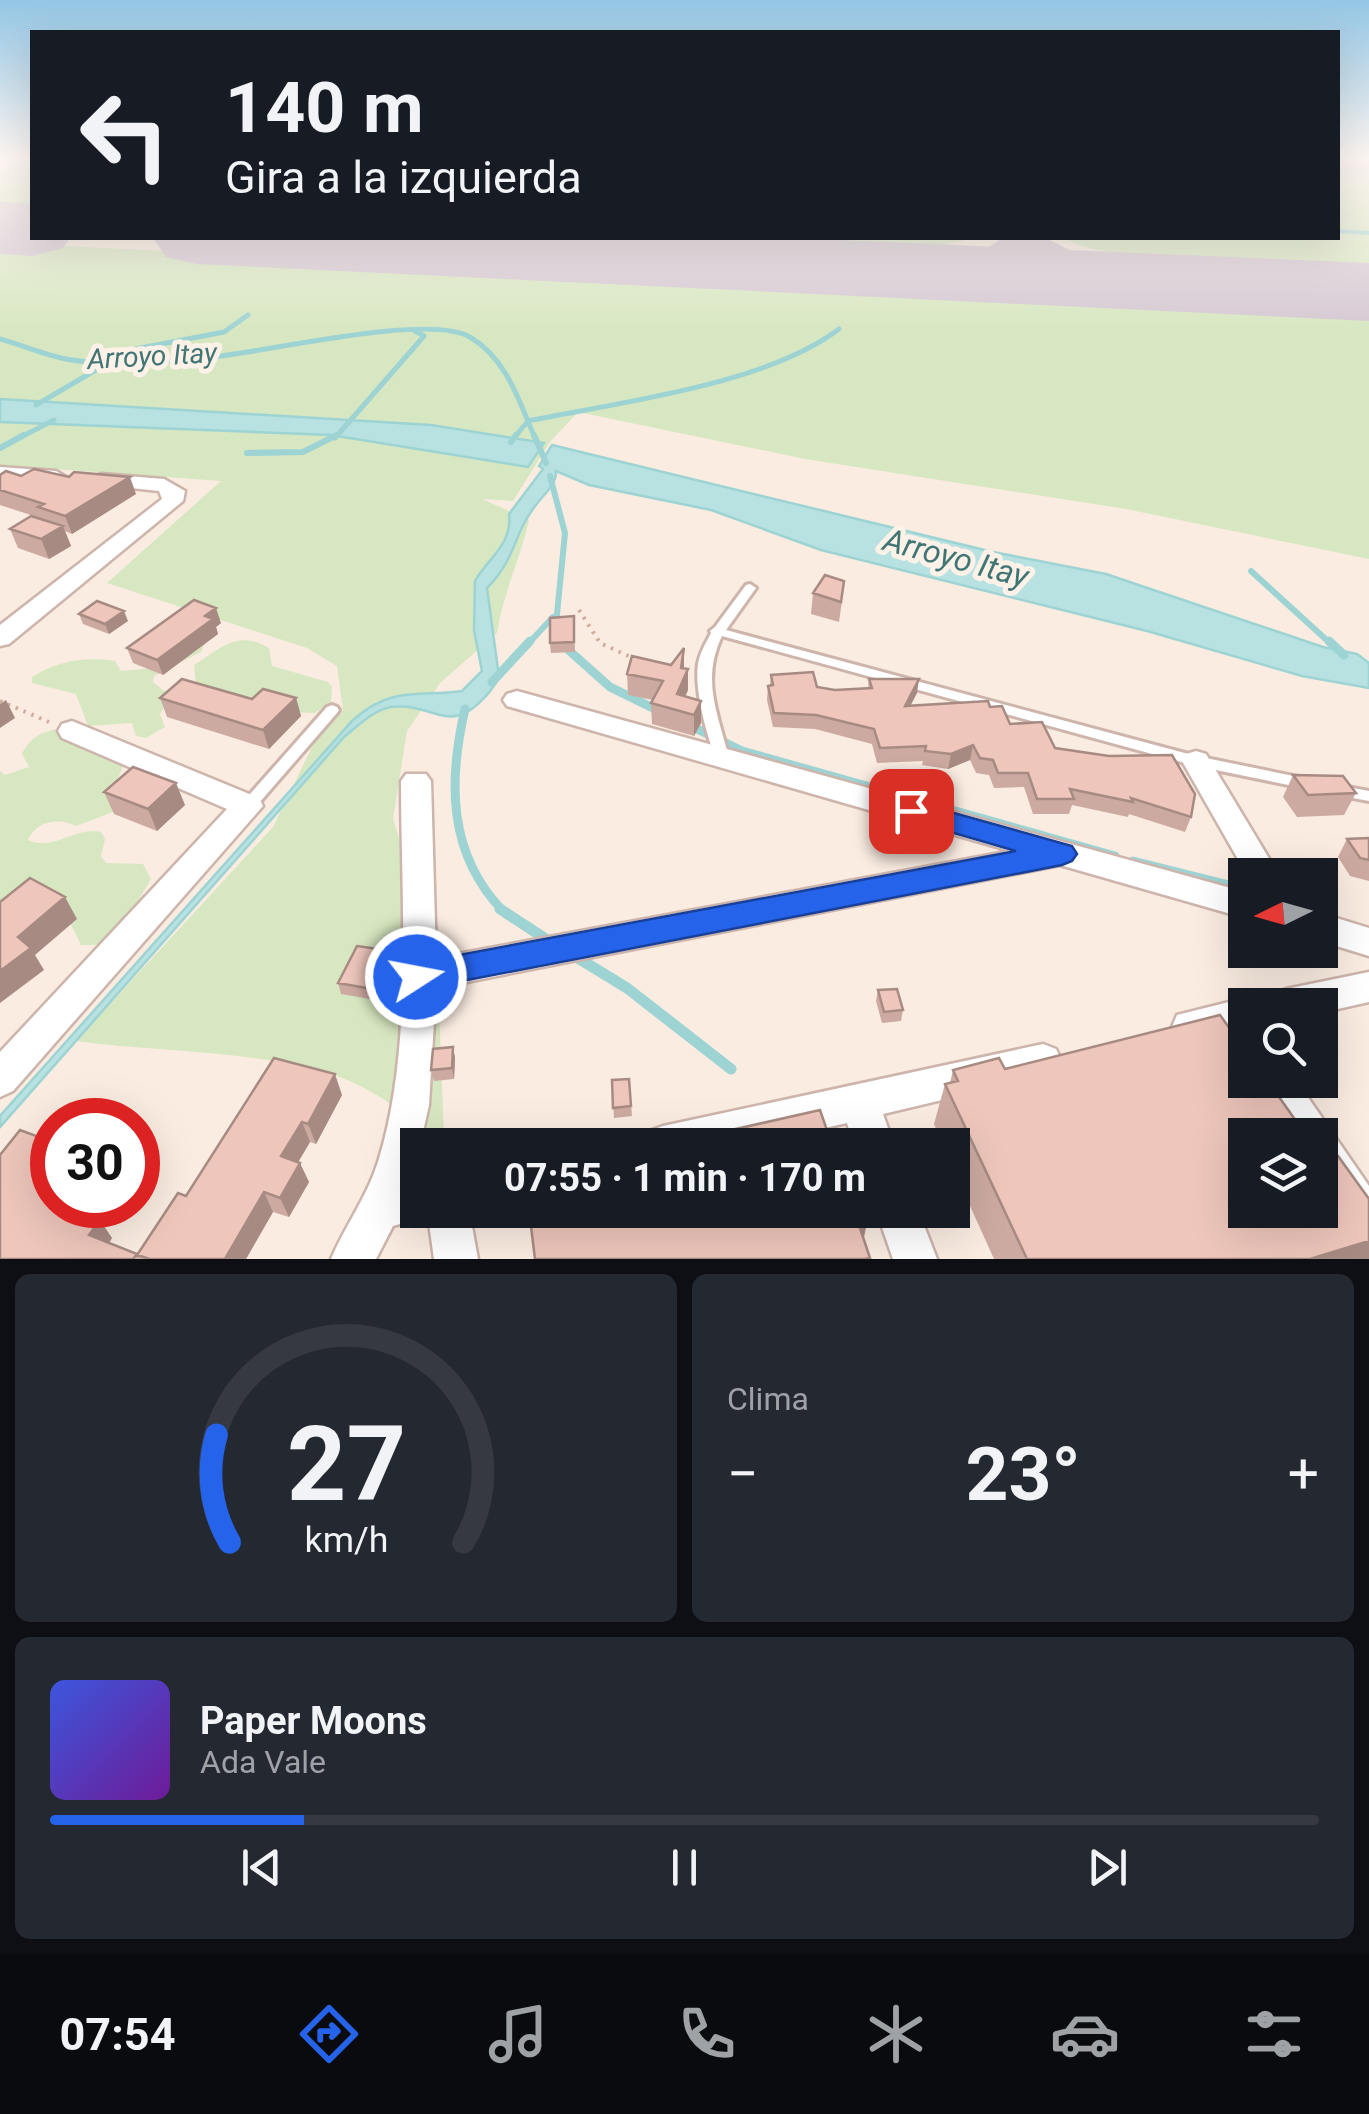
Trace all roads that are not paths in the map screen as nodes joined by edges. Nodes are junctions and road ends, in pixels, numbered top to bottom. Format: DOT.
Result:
graph roads {
  1 [pos="0,473"];
  2 [pos="750,588"];
  3 [pos="716,631"];
  4 [pos="0,638"];
  5 [pos="517,700"];
  6 [pos="332,710"];
  7 [pos="72,731"];
  8 [pos="722,758"];
  9 [pos="1196,761"];
  10 [pos="416,781"];
  11 [pos="1369,796"];
  12 [pos="248,806"];
  13 [pos="1062,854"];
  14 [pos="1253,858"];
  15 [pos="1228,900"];
  16 [pos="1338,933"];
  17 [pos="1369,942"];
  18 [pos="416,977"];
  19 [pos="1369,987"];
  20 [pos="1338,994"];
  21 [pos="1228,1024"];
  22 [pos="1152,1037"];
  23 [pos="1079,1053"];
  24 [pos="0,1079"];
  25 [pos="859,1100"];
  26 [pos="736,1128"];
  27 [pos="868,1128"];
  28 [pos="1338,1176"];
  29 [pos="399,1204"];
  30 [pos="1369,1223"];
  31 [pos="451,1228"];
  32 [pos="903,1228"];
  33 [pos="353,1259"];
  34 [pos="456,1259"];
  35 [pos="914,1259"];
  1 -- 4 [label="street"];
  2 -- 3 [label="lane"];
  3 -- 8 [label="lane"];
  3 -- 9 [label="lane"];
  5 -- 8 [label="street"];
  6 -- 12 [label="lane"];
  7 -- 12 [label="street"];
  8 -- 13 [label="street"];
  9 -- 11 [label="lane"];
  9 -- 14 [label="street"];
  10 -- 18 [label="street"];
  12 -- 24 [label="street"];
  13 -- 15 [label="street"];
  13 -- 18 [label="street"];
  16 -- 17 [label="street"];
  18 -- 29 [label="street"];
  19 -- 20 [label="street"];
  21 -- 22 [label="street"];
  23 -- 25 [label="street"];
  25 -- 26 [label="street"];
  25 -- 27 [label="street"];
  28 -- 30 [label="street"];
  29 -- 33 [label="street"];
  31 -- 34 [label="street"];
  32 -- 35 [label="street"];
}
